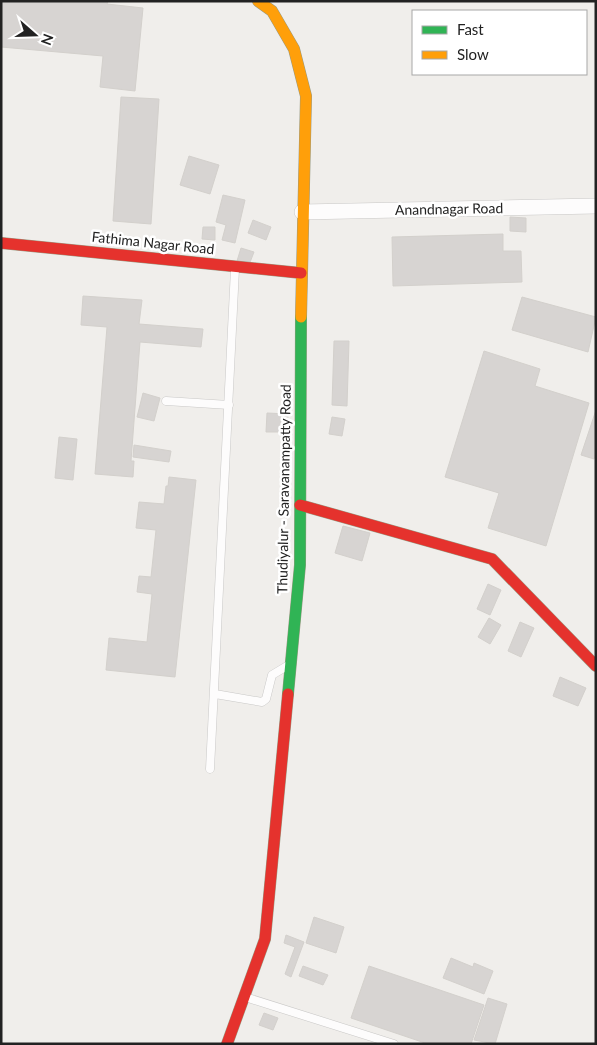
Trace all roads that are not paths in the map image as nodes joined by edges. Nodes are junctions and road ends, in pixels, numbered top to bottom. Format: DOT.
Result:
graph roads {
  1 [pos="258,1"];
  2 [pos="596,206"];
  3 [pos="302,212"];
  4 [pos="1,243"];
  5 [pos="235,267"];
  6 [pos="301,274"];
  7 [pos="166,401"];
  8 [pos="229,405"];
  9 [pos="300,505"];
  10 [pos="291,663"];
  11 [pos="596,666"];
  12 [pos="215,694"];
  13 [pos="210,769"];
  14 [pos="245,997"];
  15 [pos="227,1044"];
  16 [pos="394,1044"];
  1 -- 3 [label="main road, Thudiyalur - Saravanampatty Road"];
  2 -- 3 [label="street, Anandnagar Road"];
  3 -- 6 [label="main road, Thudiyalur - Saravanampatty Road"];
  4 -- 5 [label="main road, Fathima Nagar Road"];
  5 -- 6 [label="main road, Fathima Nagar Road"];
  5 -- 8 [label="lane"];
  6 -- 9 [label="main road, Thudiyalur - Saravanampatty Road"];
  7 -- 8 [label="lane"];
  8 -- 12 [label="lane"];
  9 -- 10 [label="main road, Thudiyalur - Saravanampatty Road"];
  9 -- 11 [label="main road"];
  10 -- 12 [label="lane"];
  10 -- 14 [label="main road, Thudiyalur - Saravanampatty Road"];
  12 -- 13 [label="lane"];
  14 -- 15 [label="main road, Thudiyalur - Saravanampatty Road"];
  14 -- 16 [label="lane"];
}
